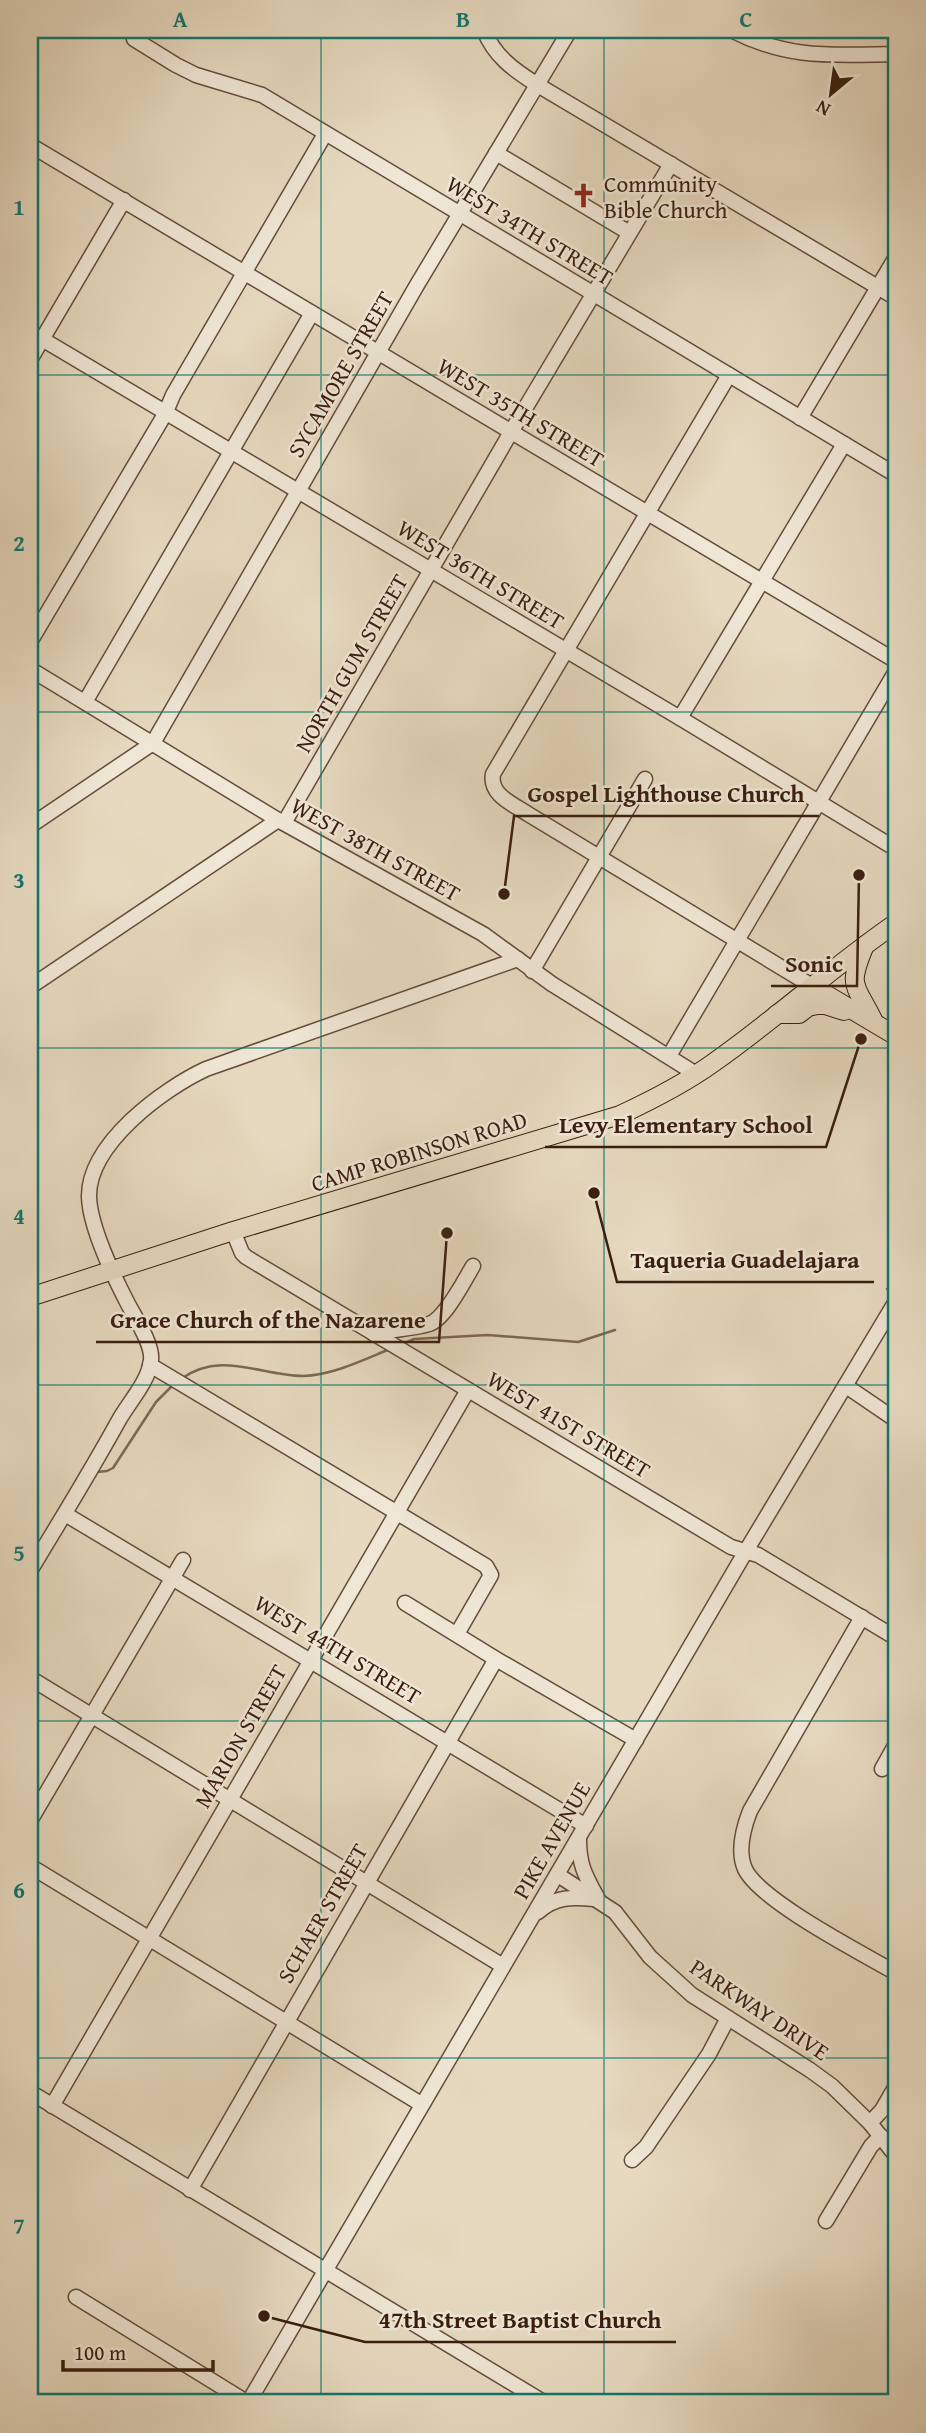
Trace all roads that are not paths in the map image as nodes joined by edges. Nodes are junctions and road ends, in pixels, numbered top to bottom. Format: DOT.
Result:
graph roads {
  1 [pos="484,30"];
  2 [pos="570,30"];
  3 [pos="731,30"];
  4 [pos="134,39"];
  5 [pos="896,54"];
  6 [pos="536,84"];
  7 [pos="326,134"];
  8 [pos="30,145"];
  9 [pos="496,153"];
  10 [pos="671,164"];
  11 [pos="124,200"];
  12 [pos="460,215"];
  13 [pos="628,232"];
  14 [pos="896,257"];
  15 [pos="246,273"];
  16 [pos="879,287"];
  17 [pos="592,295"];
  18 [pos="896,298"];
  19 [pos="312,313"];
  20 [pos="42,339"];
  21 [pos="378,352"];
  22 [pos="30,360"];
  23 [pos="729,375"];
  24 [pos="165,414"];
  25 [pos="800,418"];
  26 [pos="511,432"];
  27 [pos="844,444"];
  28 [pos="231,452"];
  29 [pos="896,475"];
  30 [pos="299,493"];
  31 [pos="646,513"];
  32 [pos="432,571"];
  33 [pos="761,582"];
  34 [pos="30,642"];
  35 [pos="566,650"];
  36 [pos="896,661"];
  37 [pos="30,669"];
  38 [pos="896,671"];
  39 [pos="85,702"];
  40 [pos="680,718"];
  41 [pos="153,743"];
  42 [pos="645,779"];
  43 [pos="818,802"];
  44 [pos="281,821"];
  45 [pos="30,826"];
  46 [pos="896,849"];
  47 [pos="600,856"];
  48 [pos="896,923"];
  49 [pos="737,940"];
  50 [pos="866,943"];
  51 [pos="518,959"];
  52 [pos="532,971"];
  53 [pos="812,985"];
  54 [pos="30,987"];
  55 [pos="858,1013"];
  56 [pos="777,1014"];
  57 [pos="874,1022"];
  58 [pos="896,1036"];
  59 [pos="669,1056"];
  60 [pos="696,1074"];
  61 [pos="233,1231"];
  62 [pos="473,1266"];
  63 [pos="113,1269"];
  64 [pos="30,1297"];
  65 [pos="896,1301"];
  66 [pos="378,1337"];
  67 [pos="150,1365"];
  68 [pos="846,1386"];
  69 [pos="468,1390"];
  70 [pos="896,1420"];
  71 [pos="396,1513"];
  72 [pos="65,1514"];
  73 [pos="746,1552"];
  74 [pos="183,1560"];
  75 [pos="30,1571"];
  76 [pos="173,1576"];
  77 [pos="405,1603"];
  78 [pos="862,1617"];
  79 [pos="457,1634"];
  80 [pos="896,1638"];
  81 [pos="311,1659"];
  82 [pos="496,1659"];
  83 [pos="30,1678"];
  84 [pos="92,1715"];
  85 [pos="636,1740"];
  86 [pos="448,1742"];
  87 [pos="896,1744"];
  88 [pos="882,1769"];
  89 [pos="230,1799"];
  90 [pos="30,1821"];
  91 [pos="586,1826"];
  92 [pos="579,1840"];
  93 [pos="30,1866"];
  94 [pos="558,1875"];
  95 [pos="366,1882"];
  96 [pos="599,1900"];
  97 [pos="531,1919"];
  98 [pos="149,1938"];
  99 [pos="503,1966"];
  100 [pos="896,1973"];
  101 [pos="728,2018"];
  102 [pos="286,2021"];
  103 [pos="896,2086"];
  104 [pos="30,2092"];
  105 [pos="421,2104"];
  106 [pos="52,2106"];
  107 [pos="870,2123"];
  108 [pos="881,2136"];
  109 [pos="896,2156"];
  110 [pos="632,2160"];
  111 [pos="190,2189"];
  112 [pos="826,2221"];
  113 [pos="325,2272"];
  114 [pos="76,2297"];
  115 [pos="248,2403"];
  116 [pos="545,2403"];
  1 -- 6 [label="street"];
  2 -- 6 [label="street, SYCAMORE STREET"];
  3 -- 5 [label="street"];
  4 -- 7 [label="street, WEST 34TH STREET"];
  6 -- 9 [label="street, SYCAMORE STREET"];
  6 -- 10 [label="street"];
  7 -- 12 [label="street, WEST 34TH STREET"];
  7 -- 15 [label="street"];
  8 -- 11 [label="street, WEST 35TH STREET"];
  9 -- 12 [label="street, SYCAMORE STREET"];
  9 -- 13 [label="street"];
  10 -- 13 [label="street, NORTH GUM STREET"];
  10 -- 16 [label="street"];
  11 -- 15 [label="street, WEST 35TH STREET"];
  11 -- 20 [label="street"];
  12 -- 17 [label="street, WEST 34TH STREET"];
  12 -- 21 [label="street, SYCAMORE STREET"];
  13 -- 17 [label="street, NORTH GUM STREET"];
  14 -- 16 [label="street"];
  15 -- 19 [label="street, WEST 35TH STREET"];
  15 -- 24 [label="street"];
  16 -- 18 [label="street"];
  16 -- 25 [label="street"];
  17 -- 23 [label="street, WEST 34TH STREET"];
  17 -- 26 [label="street, NORTH GUM STREET"];
  19 -- 21 [label="street, WEST 35TH STREET"];
  19 -- 28 [label="street"];
  20 -- 22 [label="street"];
  20 -- 24 [label="street, WEST 36TH STREET"];
  21 -- 26 [label="street, WEST 35TH STREET"];
  21 -- 30 [label="street, SYCAMORE STREET"];
  23 -- 25 [label="street, WEST 34TH STREET"];
  23 -- 31 [label="street"];
  24 -- 28 [label="street, WEST 36TH STREET"];
  24 -- 34 [label="street"];
  25 -- 27 [label="street, WEST 34TH STREET"];
  26 -- 31 [label="street, WEST 35TH STREET"];
  26 -- 32 [label="street, NORTH GUM STREET"];
  27 -- 29 [label="street, WEST 34TH STREET"];
  27 -- 33 [label="street"];
  28 -- 30 [label="street, WEST 36TH STREET"];
  28 -- 39 [label="street"];
  30 -- 32 [label="street, WEST 36TH STREET"];
  30 -- 41 [label="street, SYCAMORE STREET"];
  31 -- 33 [label="street, WEST 35TH STREET"];
  31 -- 35 [label="street"];
  32 -- 35 [label="street, WEST 36TH STREET"];
  32 -- 44 [label="street, NORTH GUM STREET"];
  33 -- 36 [label="street, WEST 35TH STREET"];
  33 -- 40 [label="street"];
  35 -- 40 [label="street, WEST 36TH STREET"];
  35 -- 47 [label="street"];
  37 -- 39 [label="street, WEST 38TH STREET"];
  38 -- 43 [label="street"];
  39 -- 41 [label="street, WEST 38TH STREET"];
  40 -- 43 [label="street, WEST 36TH STREET"];
  41 -- 44 [label="street, WEST 38TH STREET"];
  41 -- 45 [label="street"];
  42 -- 47 [label="street"];
  43 -- 46 [label="street, WEST 36TH STREET"];
  43 -- 49 [label="street"];
  44 -- 51 [label="street, WEST 38TH STREET"];
  44 -- 54 [label="street"];
  47 -- 49 [label="street"];
  47 -- 52 [label="street"];
  48 -- 50 [label="main road, CAMP ROBINSON ROAD"];
  49 -- 53 [label="street"];
  49 -- 59 [label="street"];
  50 -- 53 [label="main road, CAMP ROBINSON ROAD"];
  50 -- 57 [label="main road"];
  51 -- 52 [label="street, WEST 38TH STREET"];
  51 -- 63 [label="street"];
  52 -- 59 [label="street, WEST 38TH STREET"];
  53 -- 55 [label="main road"];
  53 -- 56 [label="main road, CAMP ROBINSON ROAD"];
  55 -- 56 [label="main road"];
  55 -- 57 [label="main road"];
  56 -- 60 [label="main road, CAMP ROBINSON ROAD"];
  57 -- 58 [label="main road"];
  59 -- 60 [label="street, WEST 38TH STREET"];
  60 -- 61 [label="main road, CAMP ROBINSON ROAD"];
  61 -- 63 [label="main road, CAMP ROBINSON ROAD"];
  61 -- 66 [label="street, WEST 41ST STREET"];
  62 -- 66 [label="street"];
  63 -- 64 [label="main road, CAMP ROBINSON ROAD"];
  63 -- 67 [label="street"];
  65 -- 68 [label="street, PIKE AVENUE"];
  66 -- 69 [label="street, WEST 41ST STREET"];
  67 -- 71 [label="street"];
  67 -- 72 [label="street"];
  68 -- 70 [label="street"];
  68 -- 73 [label="street, PIKE AVENUE"];
  69 -- 71 [label="street, MARION STREET"];
  69 -- 73 [label="street, WEST 41ST STREET"];
  71 -- 79 [label="street"];
  71 -- 81 [label="street, MARION STREET"];
  72 -- 75 [label="street"];
  72 -- 76 [label="street, WEST 44TH STREET"];
  73 -- 78 [label="street, WEST 41ST STREET"];
  73 -- 85 [label="street, PIKE AVENUE"];
  74 -- 76 [label="street"];
  76 -- 81 [label="street, WEST 44TH STREET"];
  76 -- 84 [label="street"];
  77 -- 79 [label="street"];
  78 -- 80 [label="street, WEST 41ST STREET"];
  78 -- 100 [label="street"];
  79 -- 82 [label="street"];
  81 -- 86 [label="street, WEST 44TH STREET"];
  81 -- 89 [label="street, MARION STREET"];
  82 -- 85 [label="street"];
  82 -- 86 [label="street, SCHAER STREET"];
  83 -- 84 [label="street"];
  84 -- 89 [label="street"];
  84 -- 90 [label="street"];
  85 -- 91 [label="street, PIKE AVENUE"];
  86 -- 91 [label="street, WEST 44TH STREET"];
  86 -- 95 [label="street, SCHAER STREET"];
  87 -- 88 [label="street"];
  89 -- 95 [label="street"];
  89 -- 98 [label="street, MARION STREET"];
  91 -- 92 [label="street, PIKE AVENUE"];
  92 -- 94 [label="street, PIKE AVENUE"];
  92 -- 96 [label="street, PARKWAY DRIVE"];
  93 -- 98 [label="street"];
  94 -- 96 [label="street, PARKWAY DRIVE"];
  94 -- 97 [label="street, PIKE AVENUE"];
  95 -- 99 [label="street"];
  95 -- 102 [label="street, SCHAER STREET"];
  96 -- 97 [label="street"];
  96 -- 101 [label="street, PARKWAY DRIVE"];
  97 -- 99 [label="street, PIKE AVENUE"];
  98 -- 102 [label="street"];
  98 -- 106 [label="street, MARION STREET"];
  99 -- 105 [label="street, PIKE AVENUE"];
  101 -- 107 [label="street, PARKWAY DRIVE"];
  101 -- 110 [label="street"];
  102 -- 105 [label="street"];
  102 -- 111 [label="street, SCHAER STREET"];
  103 -- 107 [label="street"];
  104 -- 106 [label="street"];
  105 -- 113 [label="street, PIKE AVENUE"];
  106 -- 111 [label="street"];
  107 -- 108 [label="street, PARKWAY DRIVE"];
  108 -- 109 [label="street, PARKWAY DRIVE"];
  108 -- 112 [label="street"];
  111 -- 113 [label="street"];
  113 -- 115 [label="street, PIKE AVENUE"];
  113 -- 116 [label="street"];
  114 -- 115 [label="street"];
}
